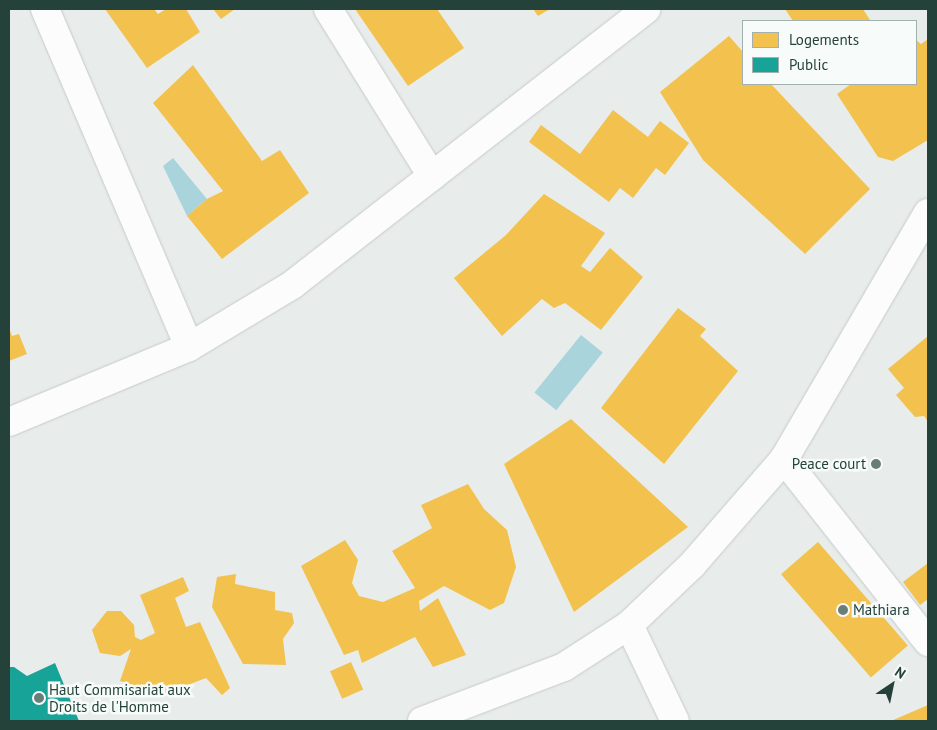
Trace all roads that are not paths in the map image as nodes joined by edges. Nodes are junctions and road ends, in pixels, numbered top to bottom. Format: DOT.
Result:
graph roads {
  1 [pos="45,9"];
  2 [pos="328,9"];
  3 [pos="646,9"];
  4 [pos="432,176"];
  5 [pos="928,213"];
  6 [pos="189,347"];
  7 [pos="9,422"];
  8 [pos="784,459"];
  9 [pos="630,625"];
  10 [pos="928,642"];
  11 [pos="422,721"];
  12 [pos="675,721"];
  1 -- 6 [label="street"];
  2 -- 4 [label="street"];
  3 -- 4 [label="street"];
  4 -- 6 [label="street"];
  5 -- 8 [label="street"];
  6 -- 7 [label="street"];
  8 -- 9 [label="street"];
  8 -- 10 [label="street"];
  9 -- 11 [label="street"];
  9 -- 12 [label="street"];
}
